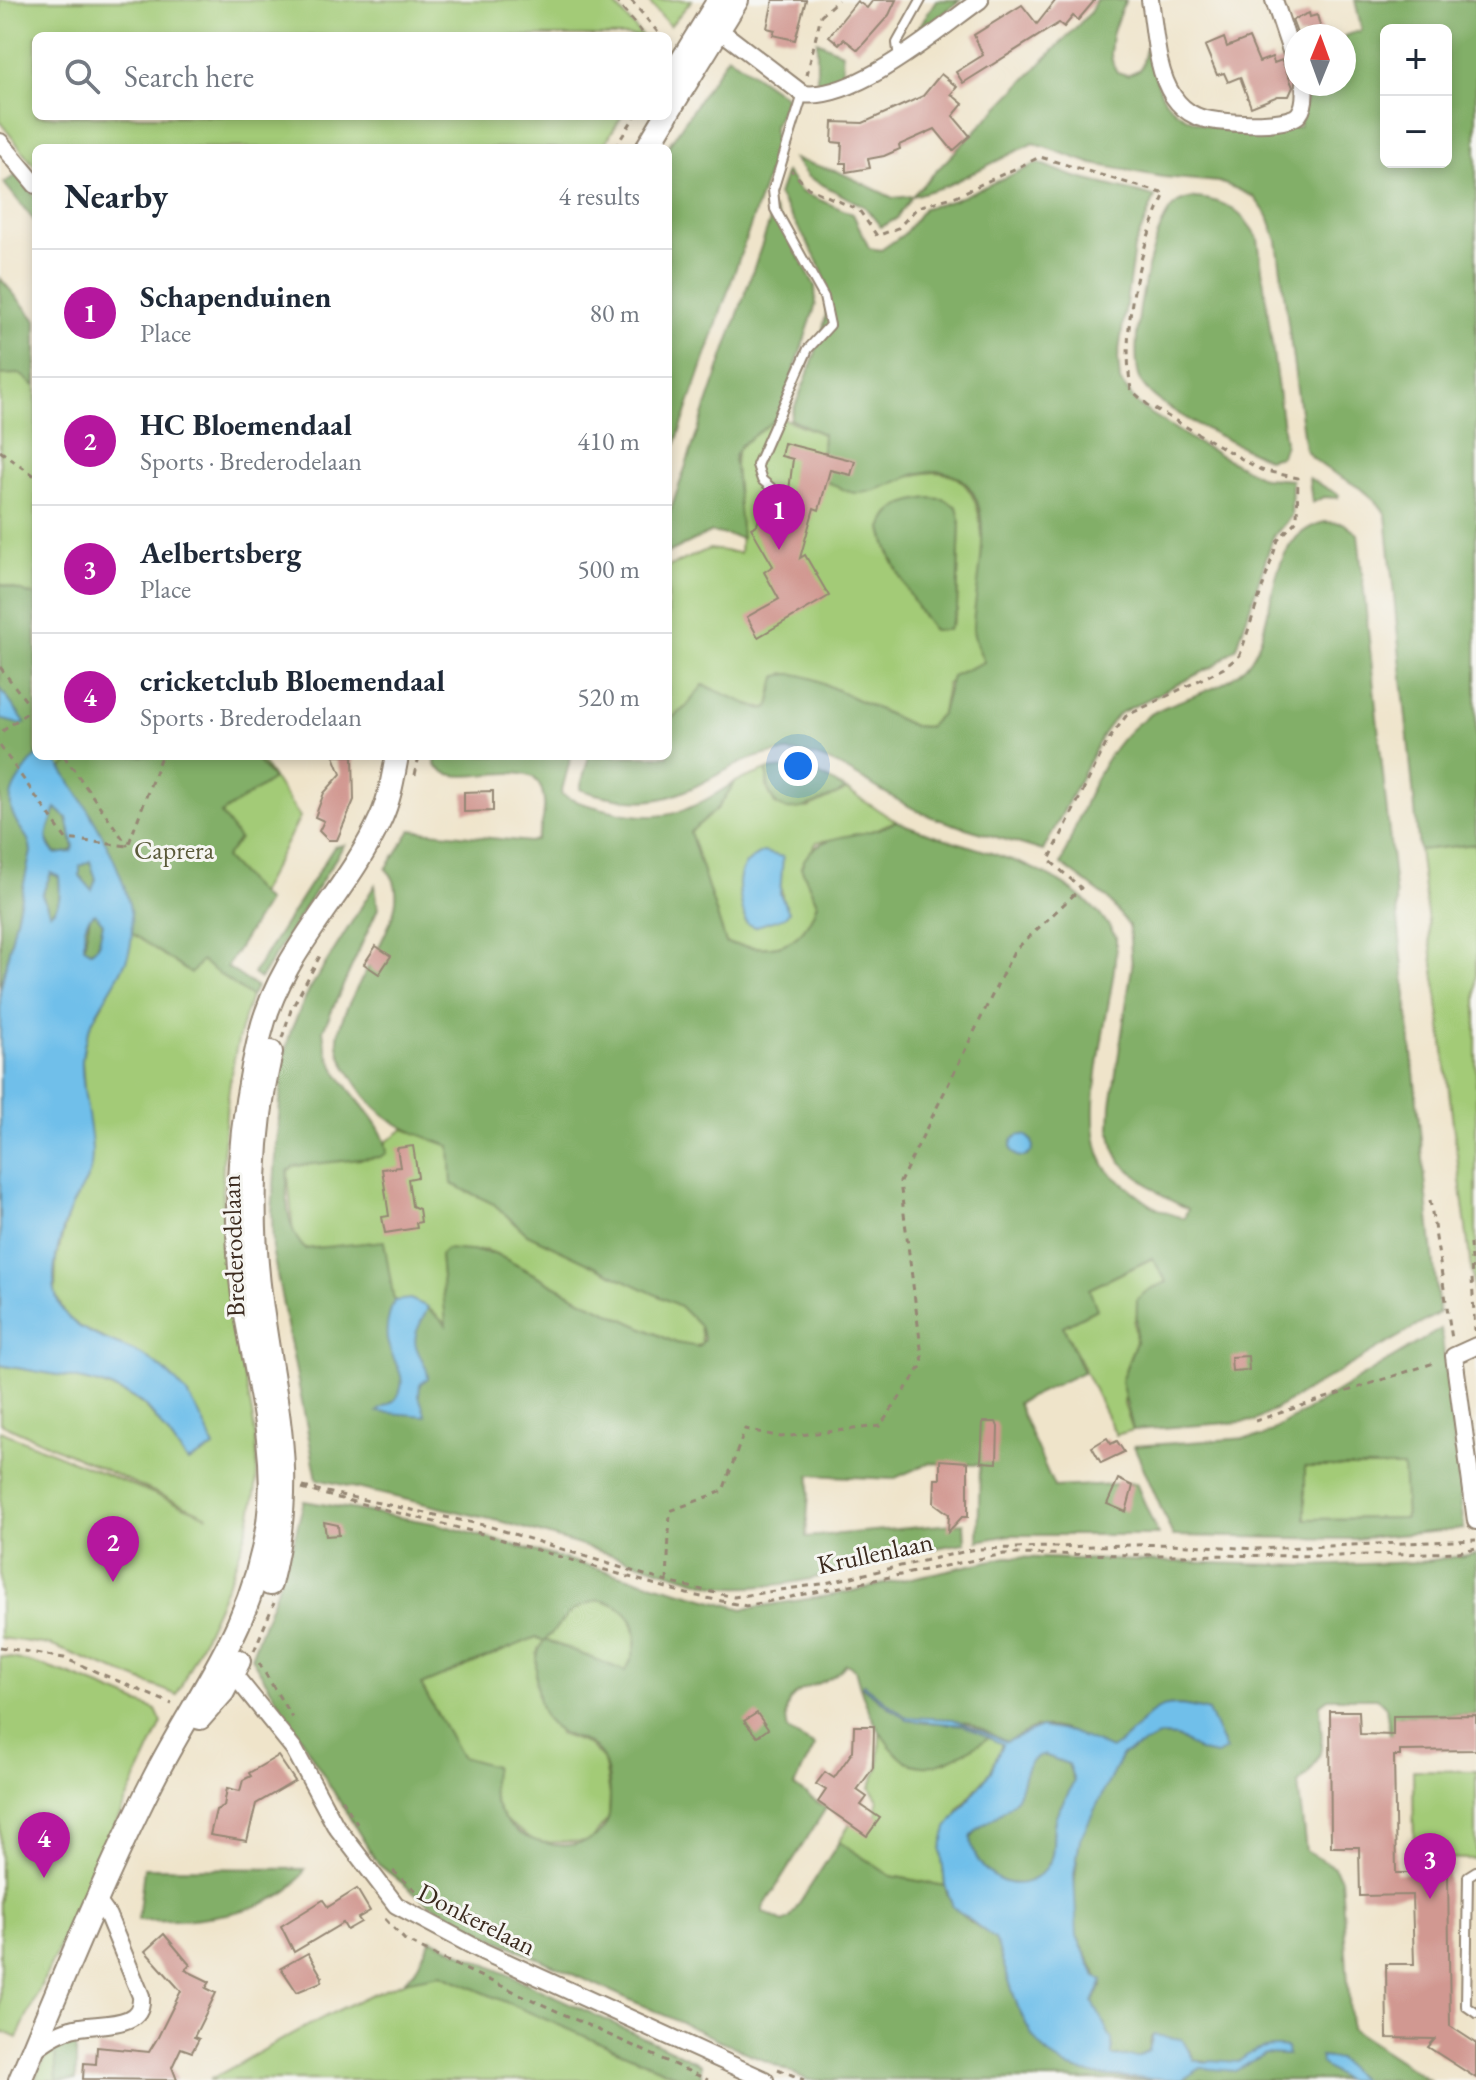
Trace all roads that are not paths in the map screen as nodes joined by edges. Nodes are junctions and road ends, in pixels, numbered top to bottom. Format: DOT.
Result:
graph roads {
  1 [pos="719,0"];
  2 [pos="737,0"];
  3 [pos="921,0"];
  4 [pos="980,0"];
  5 [pos="1150,0"];
  6 [pos="1274,0"];
  7 [pos="713,24"];
  8 [pos="1284,30"];
  9 [pos="899,60"];
  10 [pos="672,78"];
  11 [pos="803,94"];
  12 [pos="1304,96"];
  13 [pos="672,104"];
  14 [pos="647,120"];
  15 [pos="663,120"];
  16 [pos="0,142"];
  17 [pos="632,144"];
  18 [pos="649,144"];
  19 [pos="32,180"];
  20 [pos="781,496"];
  21 [pos="398,760"];
  22 [pos="410,760"];
  23 [pos="402,790"];
  24 [pos="1476,1346"];
  25 [pos="1476,1521"];
  26 [pos="228,1666"];
  27 [pos="1476,1871"];
  28 [pos="98,1902"];
  29 [pos="1471,1986"];
  30 [pos="1476,2013"];
  31 [pos="32,2051"];
  32 [pos="771,2074"];
  33 [pos="20,2080"];
  1 -- 7 [label="street"];
  2 -- 7 [label="street"];
  3 -- 9 [label="lane"];
  4 -- 9 [label="street"];
  5 -- 12 [label="street"];
  6 -- 8 [label="street"];
  7 -- 10 [label="street"];
  7 -- 11 [label="street"];
  7 -- 13 [label="street"];
  9 -- 11 [label="street"];
  11 -- 20 [label="lane"];
  14 -- 17 [label="street"];
  15 -- 18 [label="street"];
  16 -- 19 [label="street"];
  21 -- 23 [label="street, Brederodelaan"];
  22 -- 23 [label="street, Brederodelaan"];
  23 -- 26 [label="street, Brederodelaan"];
  24 -- 25 [label="street"];
  26 -- 28 [label="street, Brederodelaan"];
  26 -- 32 [label="street, Donkerelaan"];
  27 -- 29 [label="lane"];
  28 -- 31 [label="street, Brederodelaan"];
  28 -- 31 [label="street"];
  29 -- 30 [label="lane"];
  31 -- 33 [label="street, Brederodelaan"];
}
